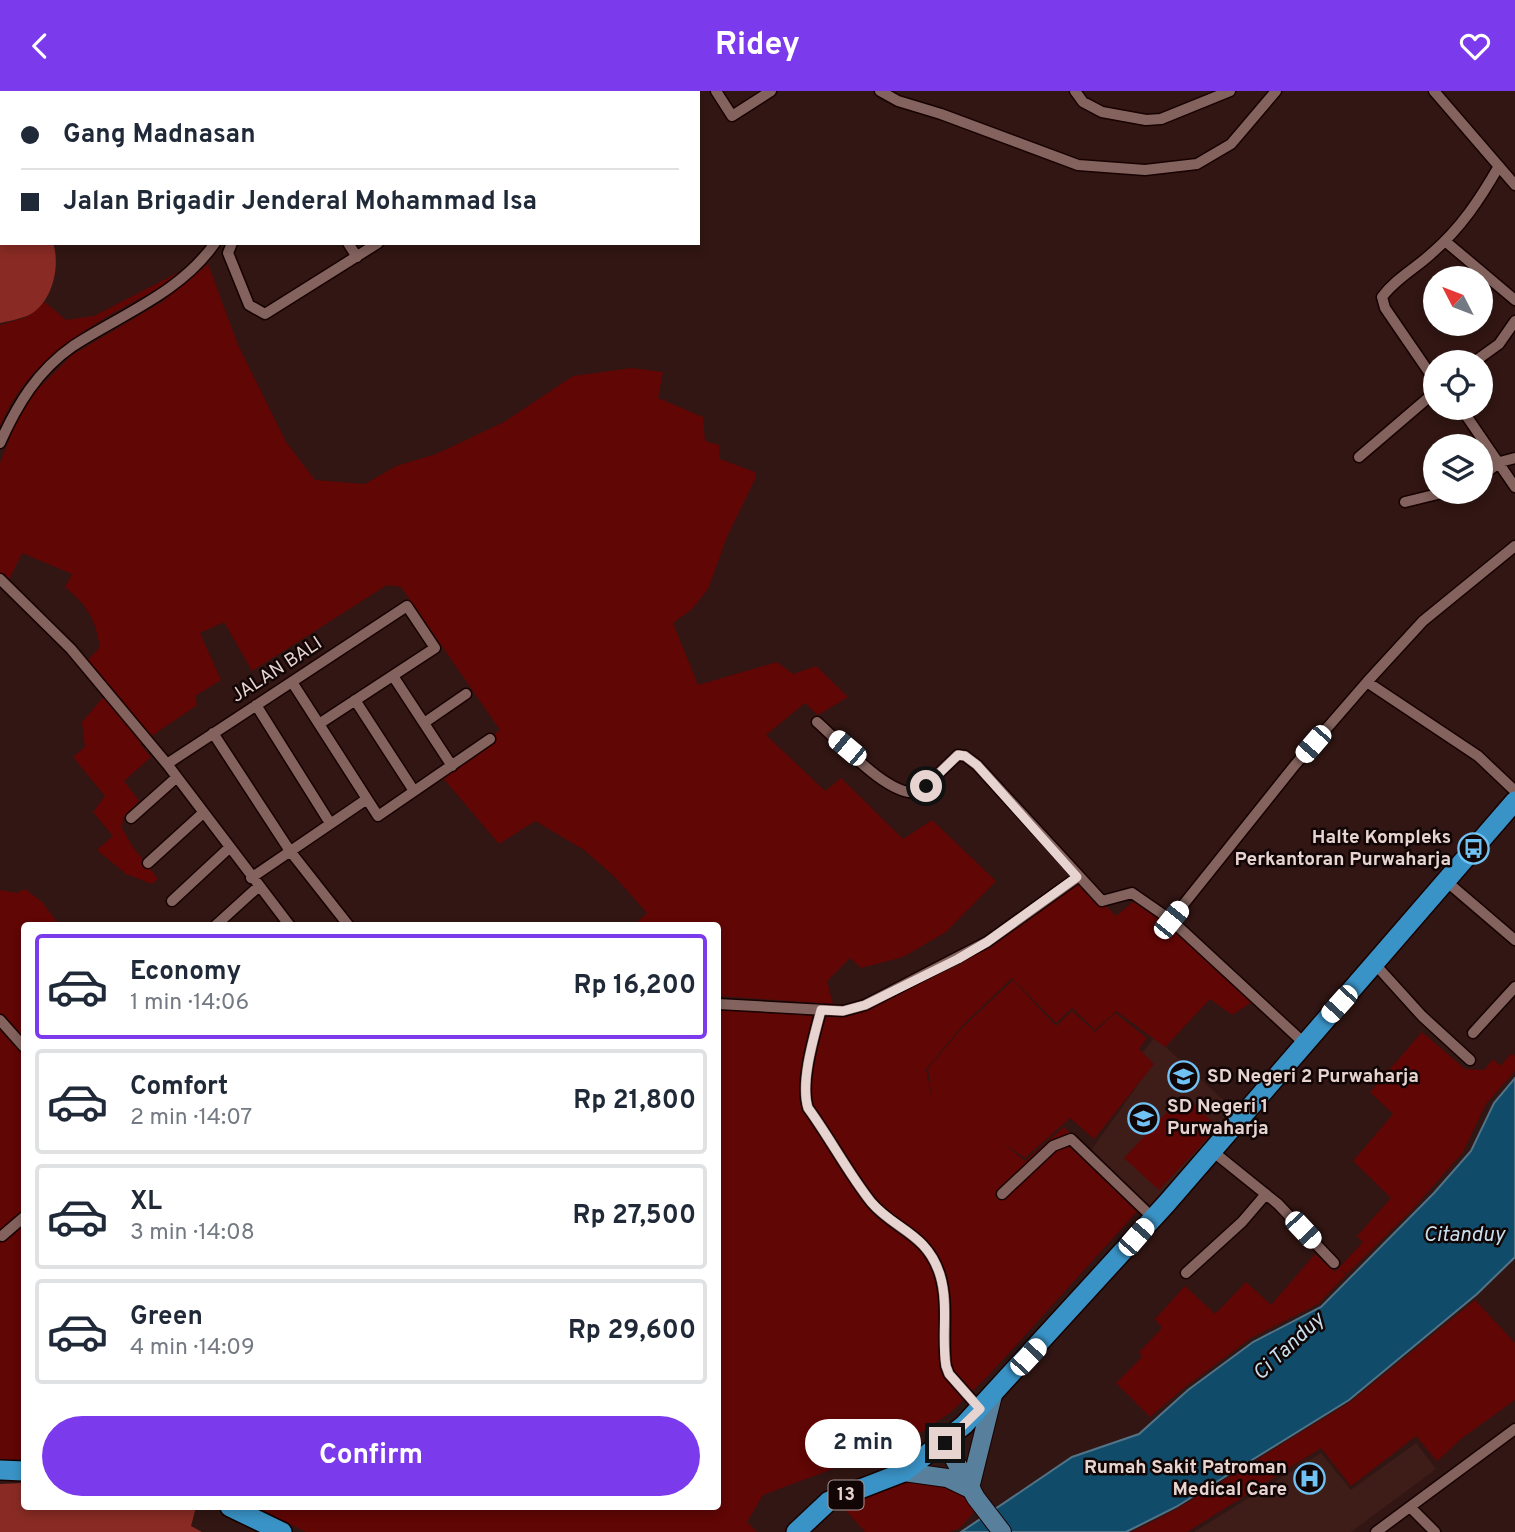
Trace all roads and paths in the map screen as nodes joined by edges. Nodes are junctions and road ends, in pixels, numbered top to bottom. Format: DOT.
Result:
graph roads {
  1 [pos="716,91"];
  2 [pos="771,91"];
  3 [pos="880,91"];
  4 [pos="1075,91"];
  5 [pos="1230,91"];
  6 [pos="1276,91"];
  7 [pos="1434,91"];
  8 [pos="1499,166"];
  9 [pos="1515,185"];
  10 [pos="1445,241"];
  11 [pos="213,245"];
  12 [pos="231,245"];
  13 [pos="349,245"];
  14 [pos="375,245"];
  15 [pos="357,257"];
  16 [pos="1515,300"];
  17 [pos="1515,321"];
  18 [pos="1491,350"];
  19 [pos="1423,363"];
  20 [pos="1423,402"];
  21 [pos="1470,420"];
  22 [pos="0,443"];
  23 [pos="1359,457"];
  24 [pos="1515,457"];
  25 [pos="1500,463"];
  26 [pos="1493,468"];
  27 [pos="1515,487"];
  28 [pos="1423,498"];
  29 [pos="1405,502"];
  30 [pos="1515,545"];
  31 [pos="0,579"];
  32 [pos="393,676"];
  33 [pos="292,682"];
  34 [pos="1367,682"];
  35 [pos="466,694"];
  36 [pos="355,700"];
  37 [pos="256,705"];
  38 [pos="817,722"];
  39 [pos="424,723"];
  40 [pos="319,724"];
  41 [pos="214,733"];
  42 [pos="490,739"];
  43 [pos="167,764"];
  44 [pos="452,766"];
  45 [pos="177,777"];
  46 [pos="414,791"];
  47 [pos="368,799"];
  48 [pos="1514,801"];
  49 [pos="203,813"];
  50 [pos="131,818"];
  51 [pos="330,823"];
  52 [pos="229,848"];
  53 [pos="290,851"];
  54 [pos="148,863"];
  55 [pos="1077,877"];
  56 [pos="1446,881"];
  57 [pos="255,882"];
  58 [pos="172,901"];
  59 [pos="1171,920"];
  60 [pos="219,922"];
  61 [pos="283,922"];
  62 [pos="346,922"];
  63 [pos="1515,940"];
  64 [pos="1374,963"];
  65 [pos="1515,987"];
  66 [pos="721,1004"];
  67 [pos="821,1010"];
  68 [pos="0,1020"];
  69 [pos="1473,1033"];
  70 [pos="1304,1043"];
  71 [pos="21,1044"];
  72 [pos="1470,1060"];
  73 [pos="1211,1150"];
  74 [pos="1002,1194"];
  75 [pos="1266,1194"];
  76 [pos="1153,1218"];
  77 [pos="21,1220"];
  78 [pos="2,1236"];
  79 [pos="1335,1263"];
  80 [pos="1186,1273"];
  81 [pos="987,1402"];
  82 [pos="1515,1429"];
  83 [pos="945,1443"];
  84 [pos="0,1470"];
  85 [pos="21,1471"];
  86 [pos="904,1472"];
  87 [pos="973,1492"];
  88 [pos="1411,1508"];
  89 [pos="236,1510"];
  90 [pos="282,1532"];
  91 [pos="796,1532"];
  92 [pos="1002,1532"];
  93 [pos="1376,1532"];
  94 [pos="1435,1532"];
  1 -- 2 [label="street"];
  3 -- 6 [label="street"];
  4 -- 5 [label="street"];
  7 -- 8 [label="street"];
  8 -- 9 [label="street"];
  8 -- 10 [label="street"];
  10 -- 16 [label="street"];
  10 -- 19 [label="street"];
  11 -- 22 [label="street"];
  12 -- 15 [label="street"];
  13 -- 15 [label="street"];
  14 -- 15 [label="street"];
  17 -- 18 [label="street"];
  20 -- 23 [label="street"];
  21 -- 25 [label="street"];
  24 -- 25 [label="street"];
  25 -- 26 [label="street"];
  25 -- 27 [label="street"];
  28 -- 29 [label="street"];
  30 -- 34 [label="street"];
  31 -- 43 [label="street"];
  32 -- 33 [label="street, JALAN BALI"];
  32 -- 36 [label="street"];
  32 -- 39 [label="street"];
  33 -- 37 [label="street, JALAN BALI"];
  33 -- 40 [label="street"];
  34 -- 48 [label="street"];
  34 -- 59 [label="street"];
  35 -- 39 [label="street"];
  36 -- 40 [label="street"];
  36 -- 46 [label="street"];
  37 -- 41 [label="street, JALAN BALI"];
  37 -- 51 [label="street"];
  38 -- 55 [label="street"];
  39 -- 44 [label="street"];
  40 -- 47 [label="street"];
  41 -- 43 [label="street, JALAN BALI"];
  41 -- 53 [label="street"];
  42 -- 44 [label="street"];
  43 -- 45 [label="street"];
  44 -- 46 [label="street"];
  45 -- 49 [label="street"];
  45 -- 50 [label="street"];
  46 -- 47 [label="street"];
  47 -- 51 [label="street"];
  48 -- 56 [label="highway, 13"];
  49 -- 52 [label="street"];
  49 -- 54 [label="street"];
  51 -- 53 [label="street"];
  52 -- 57 [label="street"];
  52 -- 58 [label="street"];
  53 -- 57 [label="street"];
  53 -- 62 [label="street"];
  55 -- 59 [label="street"];
  55 -- 67 [label="street"];
  56 -- 63 [label="street"];
  56 -- 64 [label="highway, 13"];
  57 -- 60 [label="street"];
  57 -- 61 [label="street"];
  59 -- 70 [label="street"];
  64 -- 70 [label="highway, 13"];
  64 -- 72 [label="street"];
  65 -- 69 [label="street"];
  66 -- 67 [label="street"];
  67 -- 81 [label="street"];
  68 -- 71 [label="street"];
  70 -- 73 [label="highway, 13"];
  73 -- 75 [label="street"];
  73 -- 76 [label="highway, 13"];
  74 -- 76 [label="street"];
  75 -- 79 [label="street"];
  75 -- 80 [label="street"];
  76 -- 81 [label="highway, 13"];
  77 -- 78 [label="street"];
  81 -- 83 [label="highway, 13"];
  81 -- 87 [label="main road"];
  82 -- 88 [label="street"];
  83 -- 86 [label="highway, 13"];
  83 -- 87 [label="main road"];
  84 -- 85 [label="highway"];
  86 -- 87 [label="main road"];
  86 -- 91 [label="highway, 13"];
  87 -- 92 [label="main road"];
  88 -- 93 [label="street"];
  88 -- 94 [label="street"];
  89 -- 90 [label="highway"];
}
